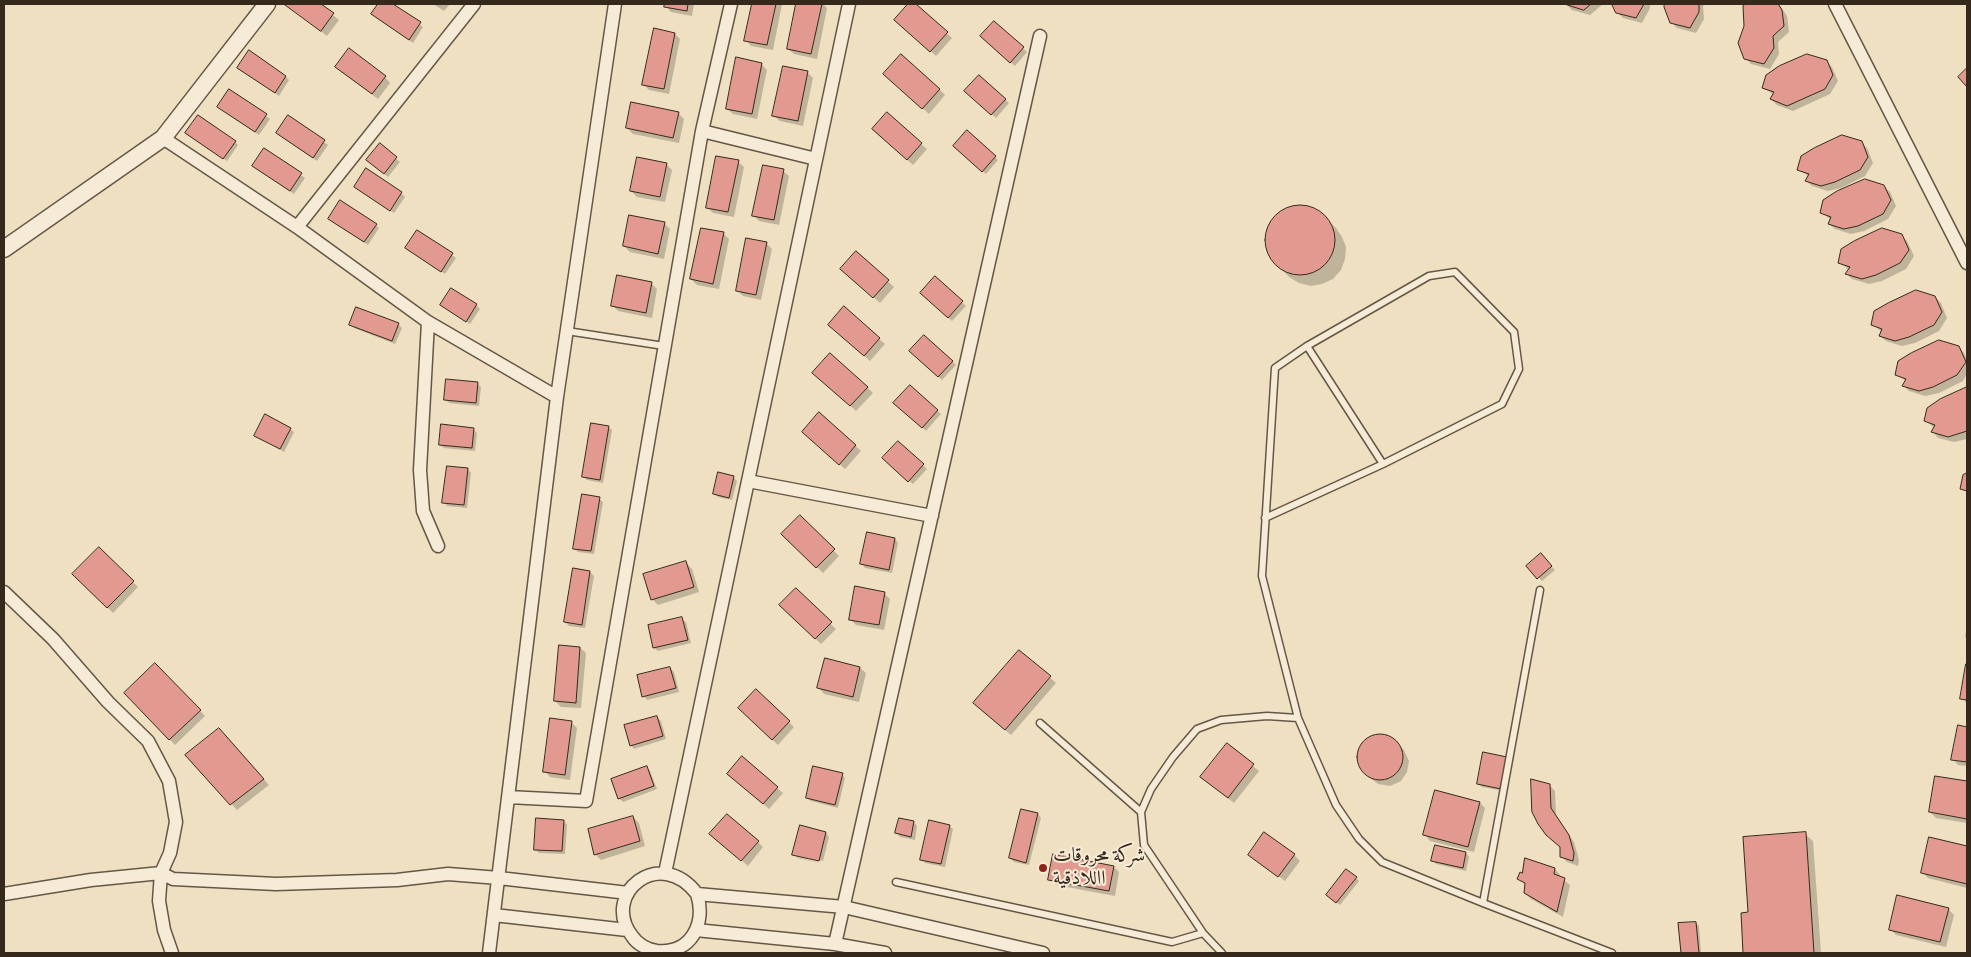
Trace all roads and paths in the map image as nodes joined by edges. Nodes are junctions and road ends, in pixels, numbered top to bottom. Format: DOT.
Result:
graph roads {
  1 [pos="267,4"];
  2 [pos="474,4"];
  3 [pos="615,4"];
  4 [pos="731,4"];
  5 [pos="848,4"];
  6 [pos="1835,4"];
  7 [pos="1040,36"];
  8 [pos="702,131"];
  9 [pos="163,138"];
  10 [pos="816,159"];
  11 [pos="297,227"];
  12 [pos="4,249"];
  13 [pos="1967,263"];
  14 [pos="428,322"];
  15 [pos="567,331"];
  16 [pos="664,346"];
  17 [pos="1307,346"];
  18 [pos="557,397"];
  19 [pos="1382,464"];
  20 [pos="748,481"];
  21 [pos="932,516"];
  22 [pos="1265,518"];
  23 [pos="438,546"];
  24 [pos="1540,590"];
  25 [pos="4,592"];
  26 [pos="1298,718"];
  27 [pos="1040,723"];
  28 [pos="508,797"];
  29 [pos="1141,812"];
  30 [pos="161,872"];
  31 [pos="665,873"];
  32 [pos="498,878"];
  33 [pos="896,882"];
  34 [pos="628,893"];
  35 [pos="4,894"];
  36 [pos="697,894"];
  37 [pos="1483,903"];
  38 [pos="844,907"];
  39 [pos="494,915"];
  40 [pos="627,930"];
  41 [pos="696,930"];
  42 [pos="1203,933"];
  43 [pos="835,944"];
  44 [pos="657,952"];
  45 [pos="172,953"];
  46 [pos="489,953"];
  47 [pos="885,953"];
  48 [pos="1042,953"];
  49 [pos="1222,953"];
  50 [pos="1612,953"];
  1 -- 9 [label="street"];
  2 -- 11 [label="street"];
  3 -- 15 [label="street"];
  4 -- 8 [label="street"];
  5 -- 10 [label="street"];
  6 -- 13 [label="street"];
  7 -- 21 [label="street"];
  8 -- 10 [label="street"];
  8 -- 16 [label="street"];
  9 -- 11 [label="street"];
  9 -- 12 [label="street"];
  10 -- 20 [label="street"];
  11 -- 14 [label="street"];
  14 -- 18 [label="street"];
  14 -- 23 [label="street"];
  15 -- 16 [label="lane"];
  15 -- 18 [label="street"];
  16 -- 28 [label="street"];
  17 -- 19 [label="lane"];
  17 -- 19 [label="lane"];
  17 -- 22 [label="lane"];
  18 -- 28 [label="street"];
  19 -- 22 [label="lane"];
  20 -- 21 [label="street"];
  20 -- 31 [label="street"];
  21 -- 38 [label="street"];
  22 -- 26 [label="lane"];
  24 -- 37 [label="lane"];
  25 -- 30 [label="street"];
  26 -- 29 [label="lane"];
  26 -- 37 [label="lane"];
  27 -- 29 [label="lane"];
  28 -- 32 [label="street"];
  29 -- 42 [label="lane"];
  30 -- 32 [label="street"];
  30 -- 35 [label="street"];
  30 -- 45 [label="street"];
  31 -- 34 [label="street"];
  31 -- 36 [label="street"];
  32 -- 34 [label="street"];
  32 -- 39 [label="street"];
  33 -- 42 [label="lane"];
  34 -- 40 [label="street"];
  36 -- 38 [label="street"];
  36 -- 41 [label="street"];
  37 -- 50 [label="lane"];
  38 -- 43 [label="street"];
  38 -- 48 [label="street"];
  39 -- 40 [label="street"];
  39 -- 46 [label="street"];
  40 -- 44 [label="street"];
  41 -- 43 [label="street"];
  41 -- 44 [label="street"];
  42 -- 49 [label="lane"];
  43 -- 47 [label="street"];
}
